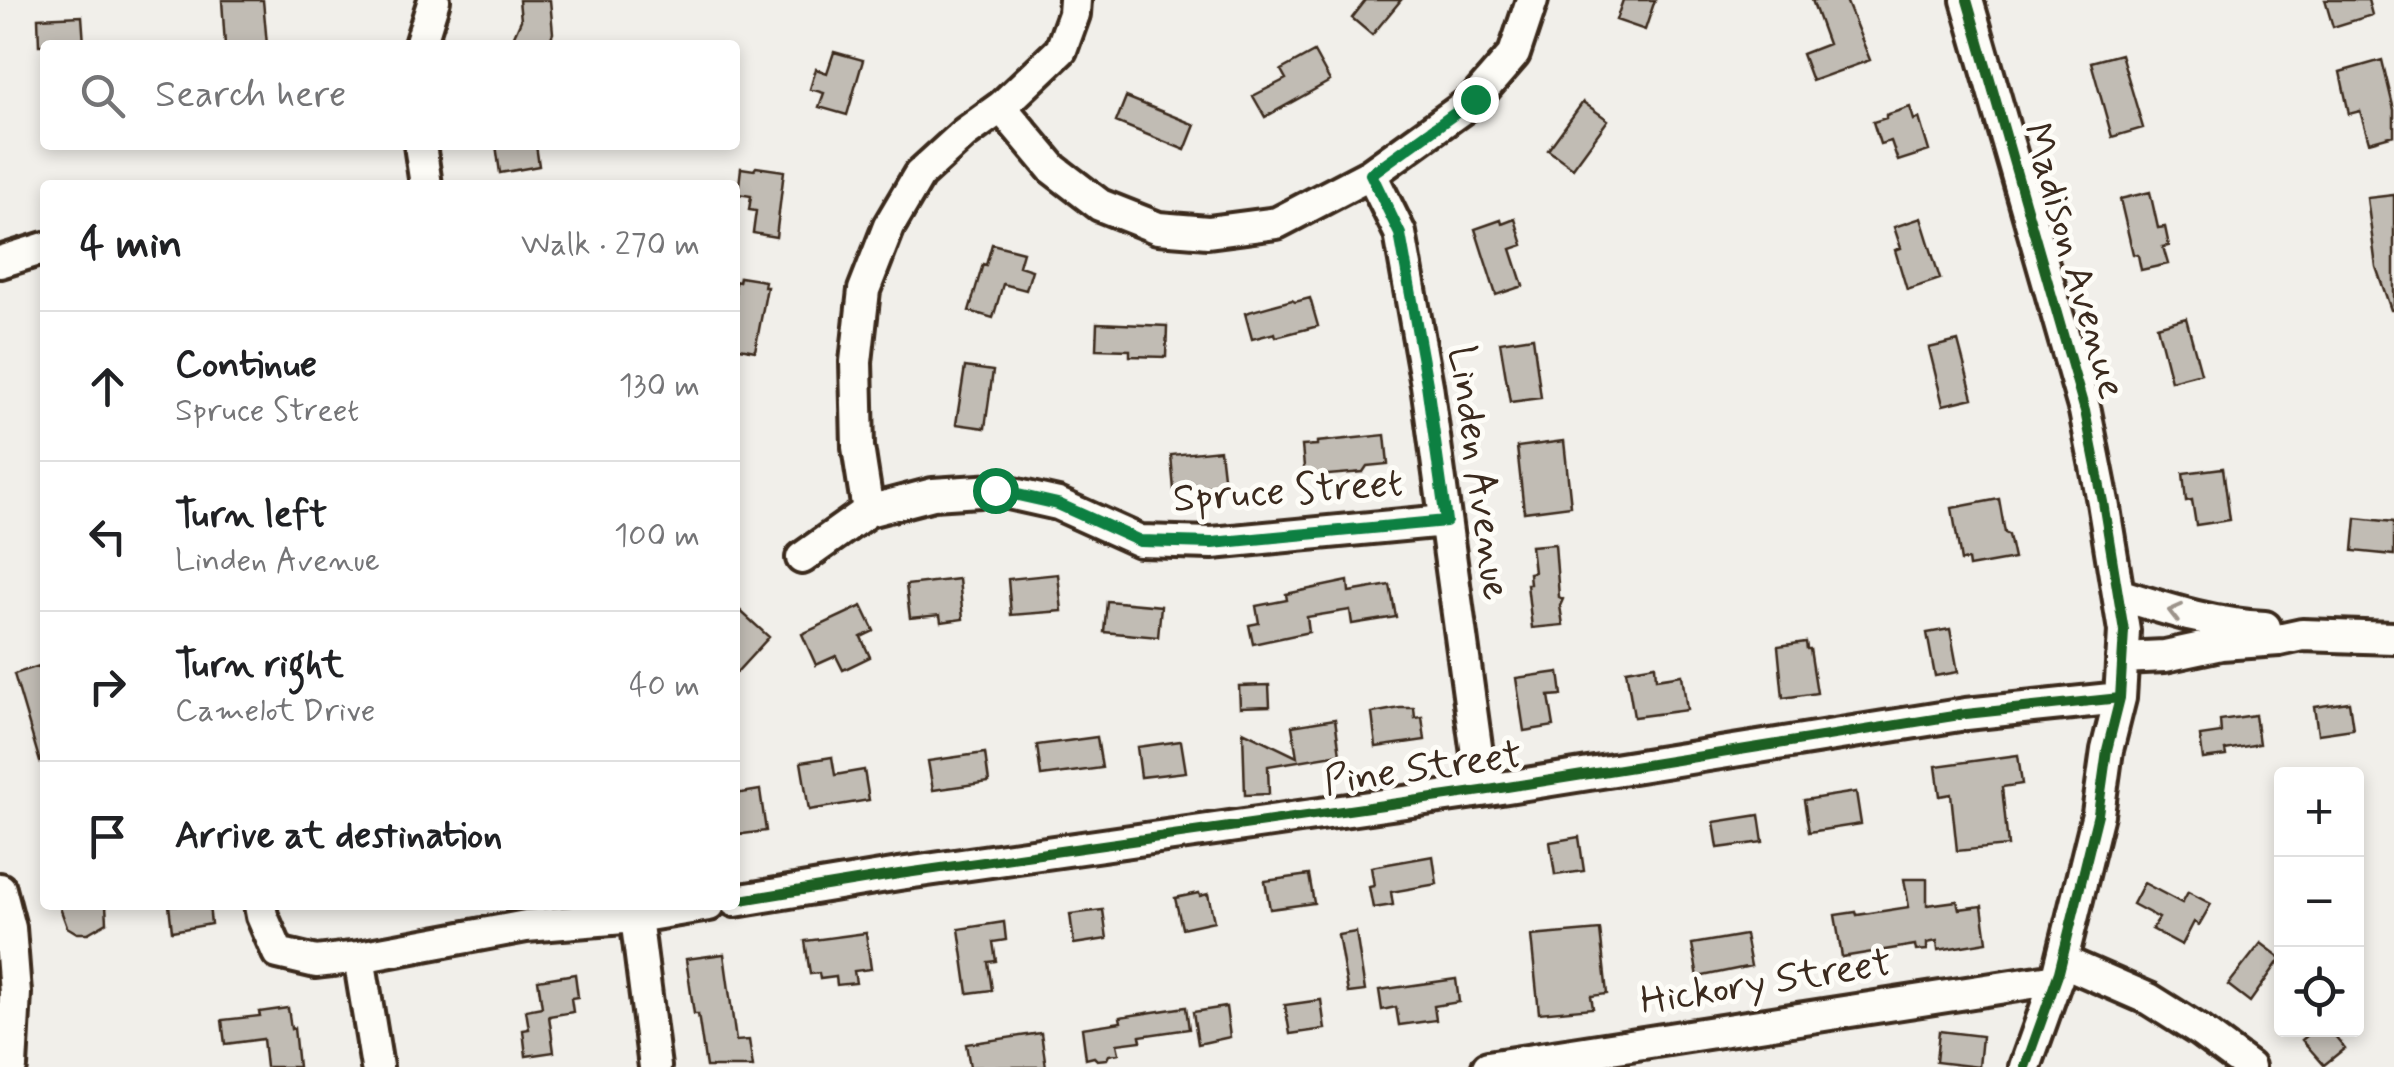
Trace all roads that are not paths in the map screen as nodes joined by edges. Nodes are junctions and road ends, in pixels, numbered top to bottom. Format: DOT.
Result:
graph roads {
  1 [pos="434,0"];
  2 [pos="1075,0"];
  3 [pos="1532,0"];
  4 [pos="1967,0"];
  5 [pos="422,40"];
  6 [pos="1001,107"];
  7 [pos="421,150"];
  8 [pos="1371,174"];
  9 [pos="425,180"];
  10 [pos="40,250"];
  11 [pos="0,262"];
  12 [pos="868,510"];
  13 [pos="1446,521"];
  14 [pos="802,558"];
  15 [pos="2118,594"];
  16 [pos="2302,634"];
  17 [pos="2394,638"];
  18 [pos="2122,658"];
  19 [pos="2120,698"];
  20 [pos="1482,791"];
  21 [pos="0,889"];
  22 [pos="740,900"];
  23 [pos="261,910"];
  24 [pos="679,910"];
  25 [pos="525,916"];
  26 [pos="636,917"];
  27 [pos="359,956"];
  28 [pos="2060,970"];
  29 [pos="11,1067"];
  30 [pos="376,1067"];
  31 [pos="655,1067"];
  32 [pos="1488,1067"];
  33 [pos="2024,1067"];
  34 [pos="2249,1067"];
  1 -- 5 [label="street"];
  2 -- 6 [label="street"];
  3 -- 8 [label="street"];
  4 -- 15 [label="street, Madison Avenue"];
  6 -- 8 [label="street"];
  6 -- 12 [label="street"];
  7 -- 9 [label="street"];
  8 -- 13 [label="street, Linden Avenue"];
  10 -- 11 [label="street"];
  12 -- 13 [label="street, Spruce Street"];
  12 -- 14 [label="street, Spruce Street"];
  13 -- 20 [label="street, Linden Avenue"];
  16 -- 15 [label="street, one-way"];
  15 -- 18 [label="street, Madison Avenue"];
  16 -- 17 [label="street"];
  16 -- 18 [label="street"];
  18 -- 19 [label="street, Madison Avenue"];
  19 -- 20 [label="street, Pine Street"];
  19 -- 28 [label="street, Madison Avenue"];
  20 -- 22 [label="street, Pine Street"];
  21 -- 29 [label="street"];
  23 -- 27 [label="street"];
  24 -- 26 [label="street"];
  25 -- 26 [label="street"];
  25 -- 27 [label="street"];
  26 -- 31 [label="street"];
  27 -- 30 [label="street"];
  28 -- 32 [label="street, Hickory Street"];
  28 -- 33 [label="street, Madison Avenue"];
  28 -- 34 [label="street"];
}
